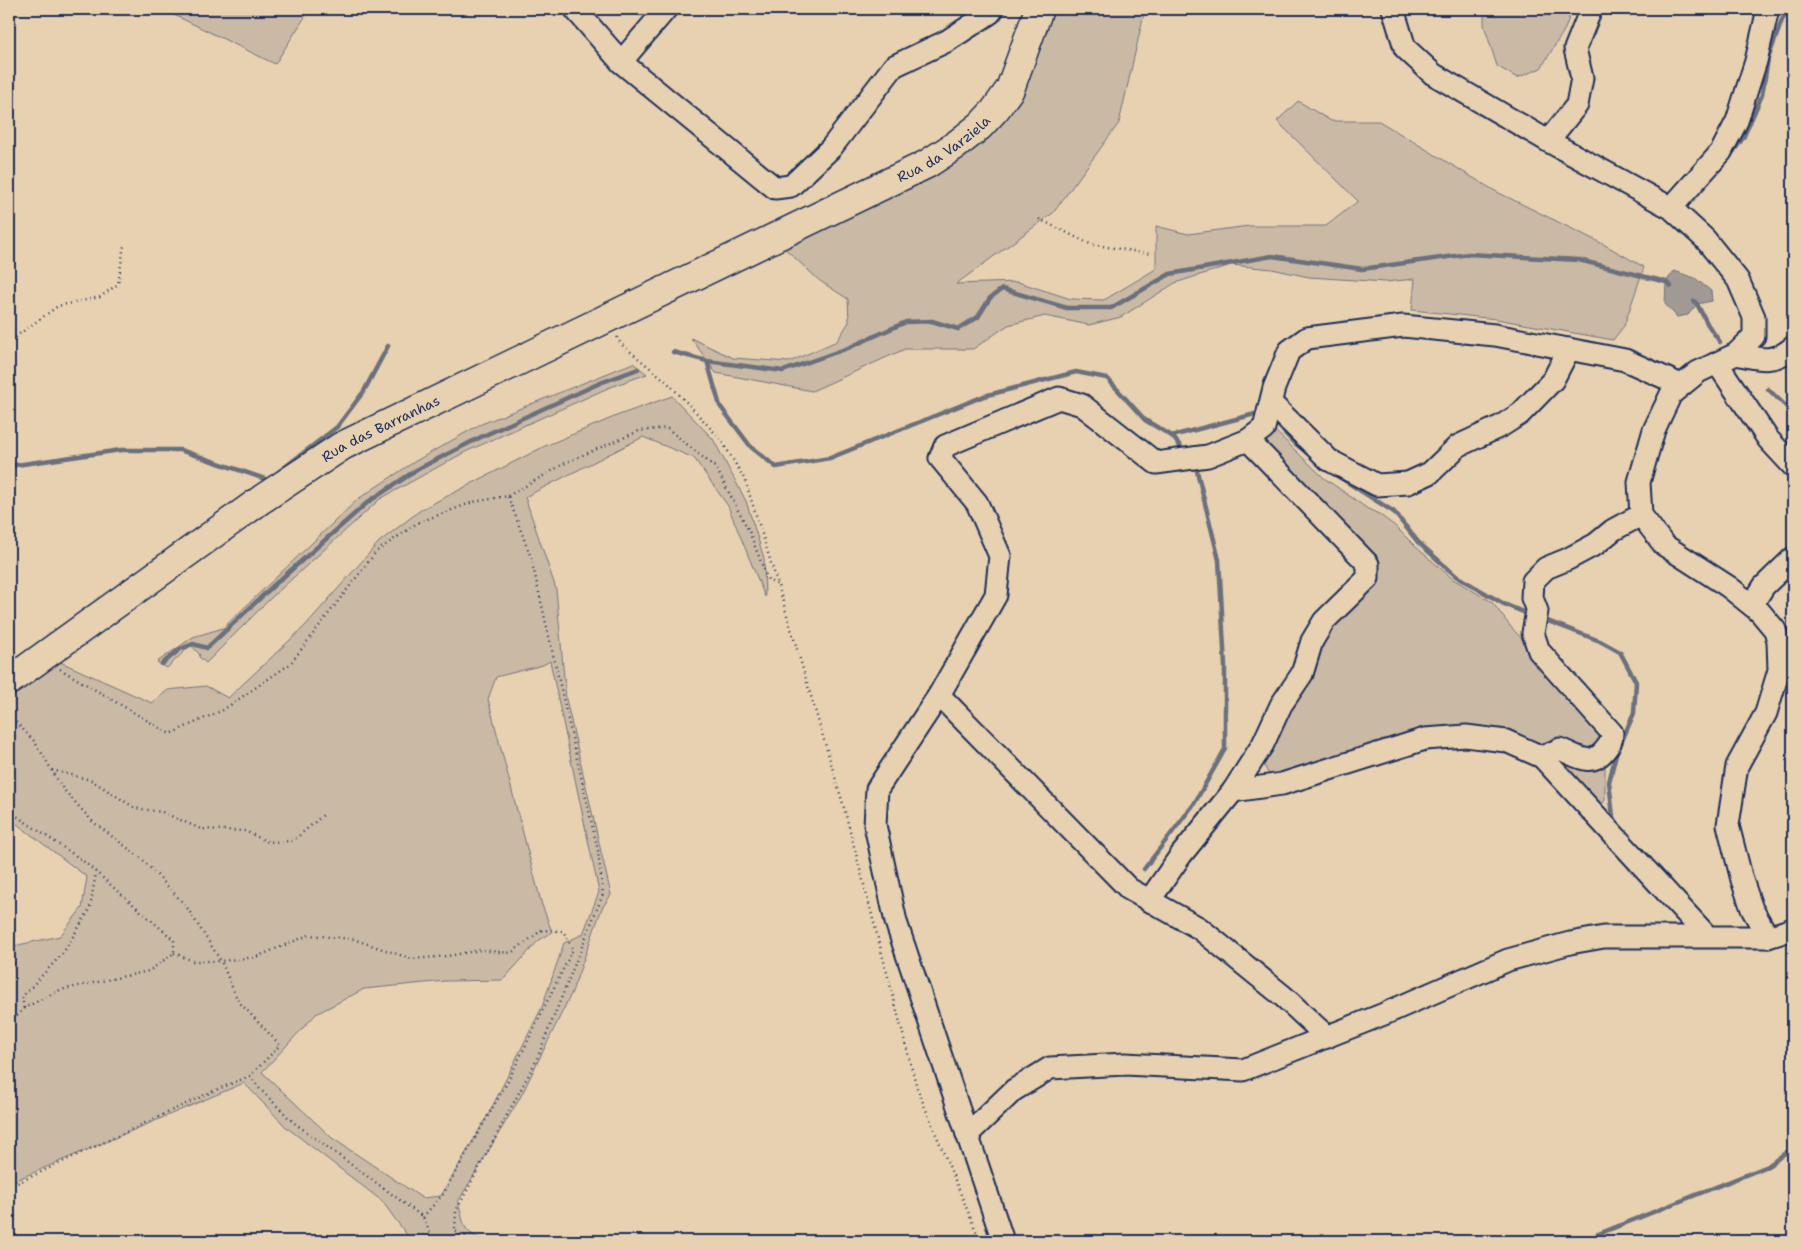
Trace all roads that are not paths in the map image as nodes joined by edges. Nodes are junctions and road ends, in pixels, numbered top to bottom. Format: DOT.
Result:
graph roads {
  1 [pos="575,9"];
  2 [pos="666,9"];
  3 [pos="993,9"];
  4 [pos="1039,9"];
  5 [pos="1394,9"];
  6 [pos="1591,9"];
  7 [pos="1768,9"];
  8 [pos="621,62"];
  9 [pos="1548,141"];
  10 [pos="1671,208"];
  11 [pos="787,233"];
  12 [pos="1569,350"];
  13 [pos="1736,354"];
  14 [pos="1790,355"];
  15 [pos="1717,363"];
  16 [pos="1681,385"];
  17 [pos="1271,403"];
  18 [pos="1248,440"];
  19 [pos="1793,466"];
  20 [pos="1641,515"];
  21 [pos="1793,558"];
  22 [pos="1752,605"];
  23 [pos="1784,630"];
  24 [pos="9,681"];
  25 [pos="939,695"];
  26 [pos="1542,757"];
  27 [pos="1234,791"];
  28 [pos="1149,900"];
  29 [pos="1793,929"];
  30 [pos="1707,936"];
  31 [pos="1768,937"];
  32 [pos="1327,1038"];
  33 [pos="967,1135"];
  34 [pos="1003,1241"];
  1 -- 8 [label="lane"];
  2 -- 8 [label="lane"];
  3 -- 8 [label="lane"];
  4 -- 11 [label="main road, Rua da Varziela"];
  5 -- 9 [label="lane"];
  6 -- 9 [label="lane"];
  7 -- 10 [label="lane"];
  9 -- 10 [label="lane"];
  10 -- 13 [label="lane"];
  11 -- 24 [label="main road, Rua das Barranhas"];
  12 -- 16 [label="lane"];
  12 -- 17 [label="lane"];
  12 -- 17 [label="lane"];
  13 -- 14 [label="lane"];
  13 -- 15 [label="lane"];
  15 -- 16 [label="lane"];
  15 -- 19 [label="lane"];
  16 -- 20 [label="lane"];
  17 -- 18 [label="lane"];
  18 -- 25 [label="lane"];
  18 -- 27 [label="lane"];
  20 -- 22 [label="lane"];
  20 -- 26 [label="lane"];
  21 -- 22 [label="lane"];
  22 -- 23 [label="lane"];
  23 -- 31 [label="lane"];
  25 -- 28 [label="lane"];
  25 -- 33 [label="lane"];
  26 -- 27 [label="lane"];
  26 -- 30 [label="lane"];
  27 -- 28 [label="lane"];
  28 -- 32 [label="lane"];
  29 -- 31 [label="lane"];
  30 -- 31 [label="lane"];
  30 -- 32 [label="lane"];
  32 -- 33 [label="lane"];
  33 -- 34 [label="lane"];
}
